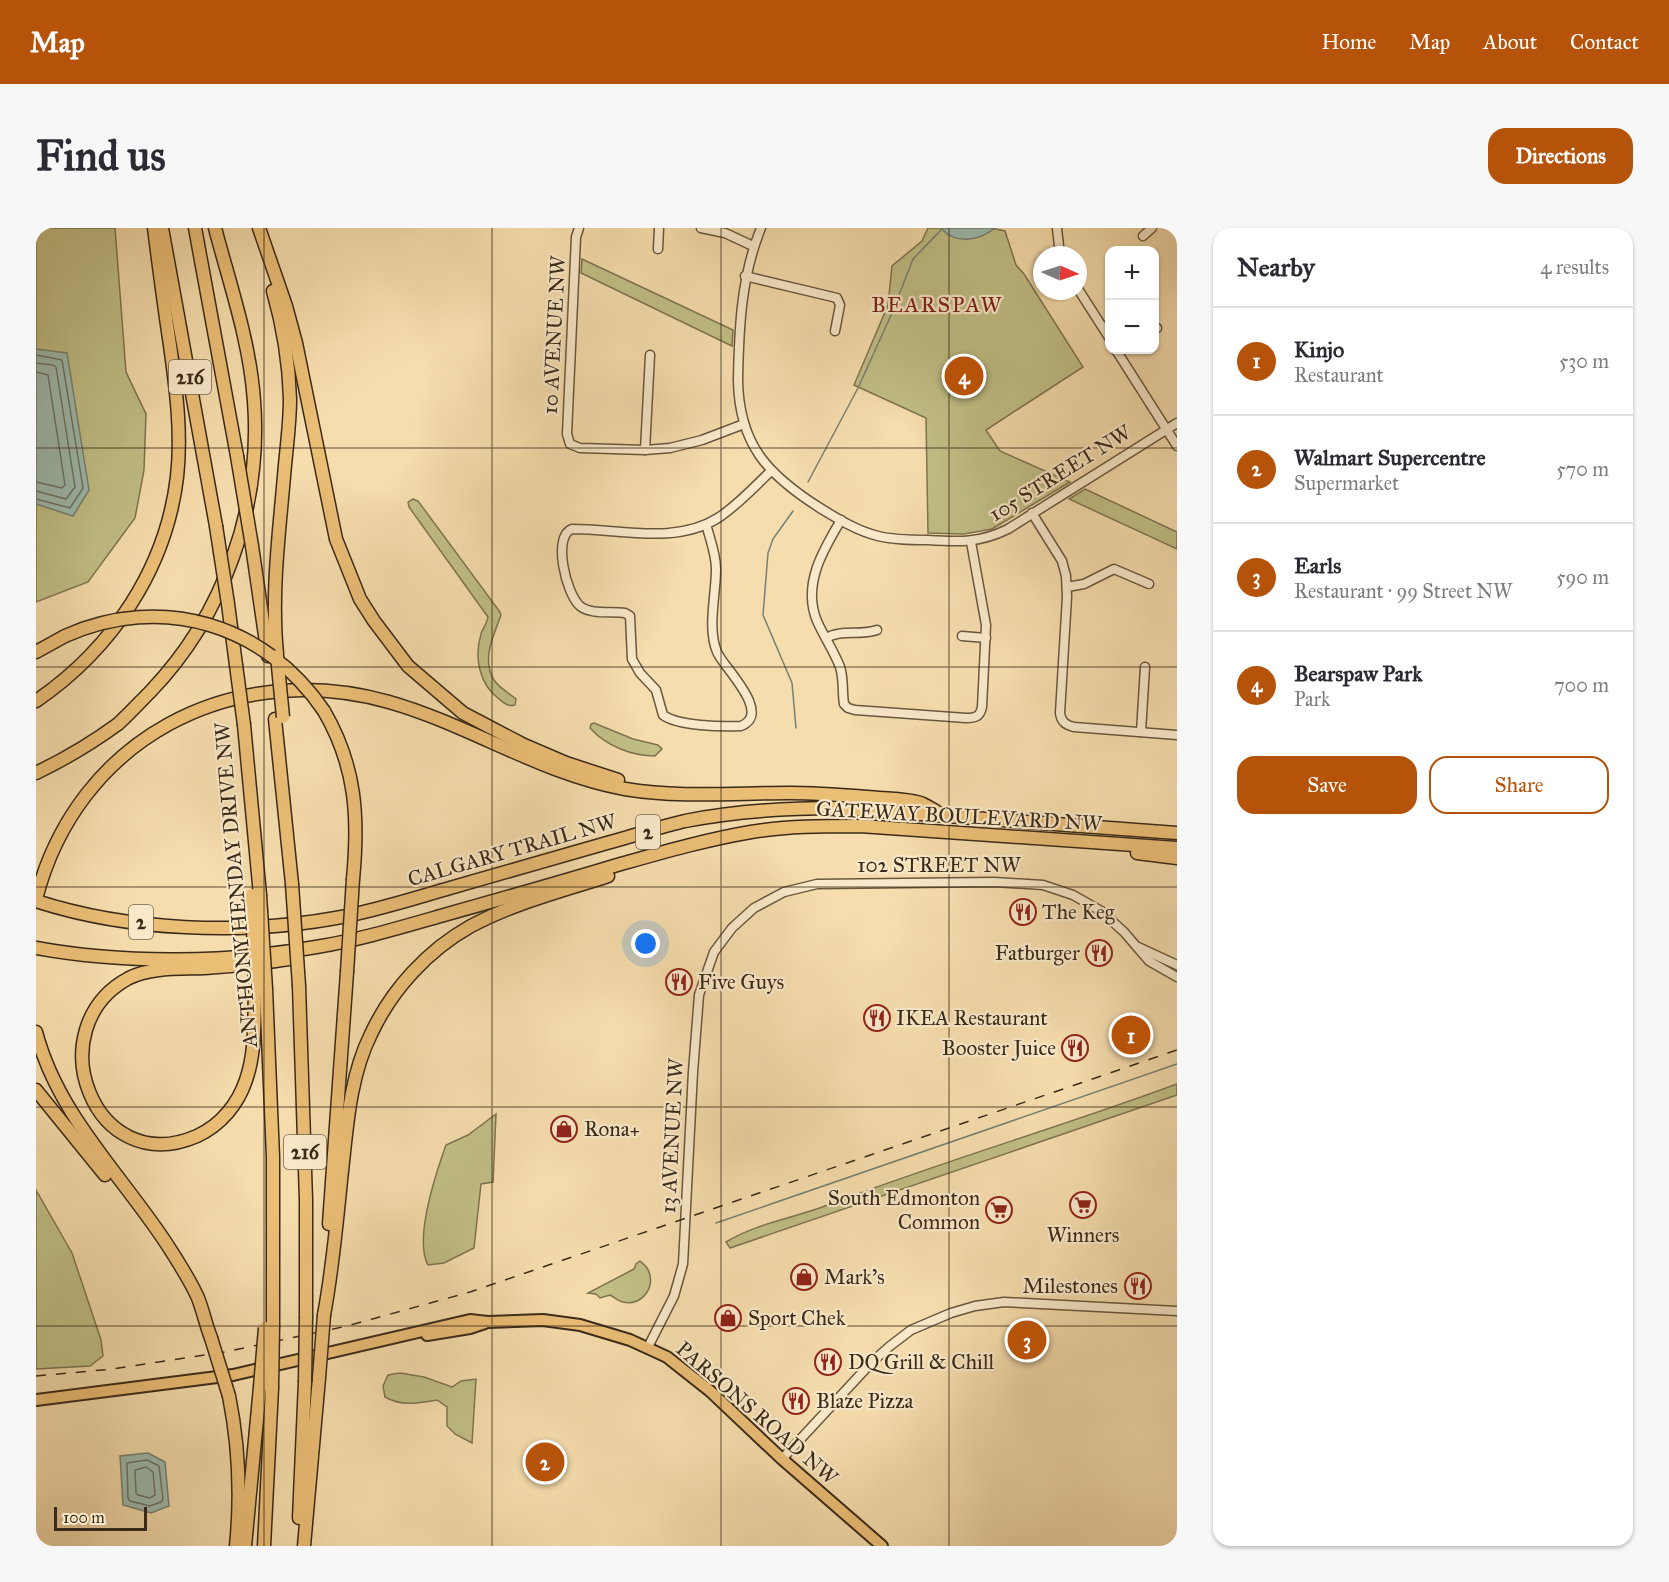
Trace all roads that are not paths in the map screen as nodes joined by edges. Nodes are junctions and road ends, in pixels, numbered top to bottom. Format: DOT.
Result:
graph roads {
  1 [pos="154,228"];
  2 [pos="162,228"];
  3 [pos="195,228"];
  4 [pos="215,228"];
  5 [pos="253,228"];
  6 [pos="259,228"];
  7 [pos="579,228"];
  8 [pos="659,228"];
  9 [pos="701,228"];
  10 [pos="761,228"];
  11 [pos="1057,228"];
  12 [pos="1152,228"];
  13 [pos="1143,236"];
  14 [pos="753,246"];
  15 [pos="1059,246"];
  16 [pos="658,249"];
  17 [pos="745,276"];
  18 [pos="1085,300"];
  19 [pos="835,331"];
  20 [pos="1105,331"];
  21 [pos="1121,354"];
  22 [pos="650,355"];
  23 [pos="1177,423"];
  24 [pos="744,424"];
  25 [pos="1166,429"];
  26 [pos="1177,446"];
  27 [pos="645,450"];
  28 [pos="771,471"];
  29 [pos="1032,513"];
  30 [pos="841,520"];
  31 [pos="706,524"];
  32 [pos="971,542"];
  33 [pos="1149,584"];
  34 [pos="1067,587"];
  35 [pos="877,630"];
  36 [pos="962,636"];
  37 [pos="826,638"];
  38 [pos="986,638"];
  39 [pos="36,652"];
  40 [pos="272,655"];
  41 [pos="1144,668"];
  42 [pos="36,701"];
  43 [pos="1141,732"];
  44 [pos="1177,735"];
  45 [pos="36,773"];
  46 [pos="656,792"];
  47 [pos="946,816"];
  48 [pos="1177,832"];
  49 [pos="1074,841"];
  50 [pos="687,845"];
  51 [pos="1177,848"];
  52 [pos="1177,858"];
  53 [pos="36,900"];
  54 [pos="421,922"];
  55 [pos="732,928"];
  56 [pos="1138,946"];
  57 [pos="36,948"];
  58 [pos="1177,965"];
  59 [pos="1177,977"];
  60 [pos="260,989"];
  61 [pos="36,1032"];
  62 [pos="36,1090"];
  63 [pos="1177,1311"];
  64 [pos="324,1315"];
  65 [pos="204,1319"];
  66 [pos="648,1347"];
  67 [pos="266,1388"];
  68 [pos="36,1400"];
  69 [pos="783,1460"];
  70 [pos="236,1546"];
  71 [pos="244,1546"];
  72 [pos="264,1546"];
  73 [pos="297,1546"];
  74 [pos="304,1546"];
  75 [pos="882,1546"];
  1 -- 42 [label="highway"];
  2 -- 60 [label="highway, ANTHONY HENDAY DRIVE NW / 216, bridge"];
  3 -- 40 [label="highway, 216, bridge"];
  4 -- 45 [label="highway"];
  5 -- 40 [label="highway"];
  6 -- 46 [label="highway"];
  7 -- 27 [label="street, 10 AVENUE NW"];
  8 -- 16 [label="street"];
  9 -- 14 [label="street"];
  10 -- 14 [label="street, 105 STREET NW"];
  11 -- 15 [label="street"];
  12 -- 13 [label="street"];
  14 -- 17 [label="street, 105 STREET NW"];
  17 -- 19 [label="street"];
  17 -- 24 [label="street, 105 STREET NW"];
  18 -- 20 [label="street"];
  21 -- 25 [label="street"];
  22 -- 27 [label="street"];
  23 -- 25 [label="street, 105 STREET NW"];
  24 -- 27 [label="street"];
  24 -- 28 [label="street, 105 STREET NW"];
  25 -- 26 [label="street"];
  25 -- 29 [label="street, 105 STREET NW"];
  28 -- 30 [label="street, 105 STREET NW"];
  28 -- 31 [label="street"];
  29 -- 32 [label="street, 105 STREET NW"];
  29 -- 34 [label="street"];
  30 -- 32 [label="street, 105 STREET NW"];
  30 -- 37 [label="street"];
  31 -- 31 [label="street"];
  32 -- 38 [label="street"];
  33 -- 34 [label="street"];
  34 -- 43 [label="street"];
  35 -- 37 [label="street"];
  36 -- 38 [label="street"];
  37 -- 38 [label="street"];
  39 -- 64 [label="highway, bridge"];
  40 -- 73 [label="highway, 216, bridge"];
  41 -- 43 [label="street"];
  43 -- 44 [label="street"];
  46 -- 47 [label="highway"];
  46 -- 53 [label="highway"];
  47 -- 48 [label="highway, CALGARY TRAIL NW / 2"];
  47 -- 53 [label="highway, CALGARY TRAIL NW / 2"];
  49 -- 50 [label="highway, GATEWAY BOULEVARD NW / 2"];
  49 -- 51 [label="highway, GATEWAY BOULEVARD NW / 2"];
  49 -- 52 [label="highway"];
  50 -- 54 [label="highway, GATEWAY BOULEVARD NW / 2"];
  50 -- 64 [label="highway"];
  54 -- 57 [label="highway, GATEWAY BOULEVARD NW / 2"];
  54 -- 60 [label="highway"];
  55 -- 56 [label="street, 102 STREET NW"];
  55 -- 66 [label="street, 13 AVENUE NW"];
  56 -- 58 [label="street, 102 STREET NW"];
  56 -- 59 [label="street, 102 STREET NW"];
  60 -- 67 [label="highway, ANTHONY HENDAY DRIVE NW / 216, bridge"];
  61 -- 65 [label="highway"];
  62 -- 65 [label="highway"];
  63 -- 69 [label="street"];
  64 -- 74 [label="highway, bridge"];
  65 -- 70 [label="highway, bridge"];
  66 -- 68 [label="main road, PARSONS ROAD NW"];
  66 -- 69 [label="main road, PARSONS ROAD NW"];
  67 -- 71 [label="highway"];
  67 -- 72 [label="highway, ANTHONY HENDAY DRIVE NW / 216"];
  69 -- 75 [label="main road, PARSONS ROAD NW"];
}
